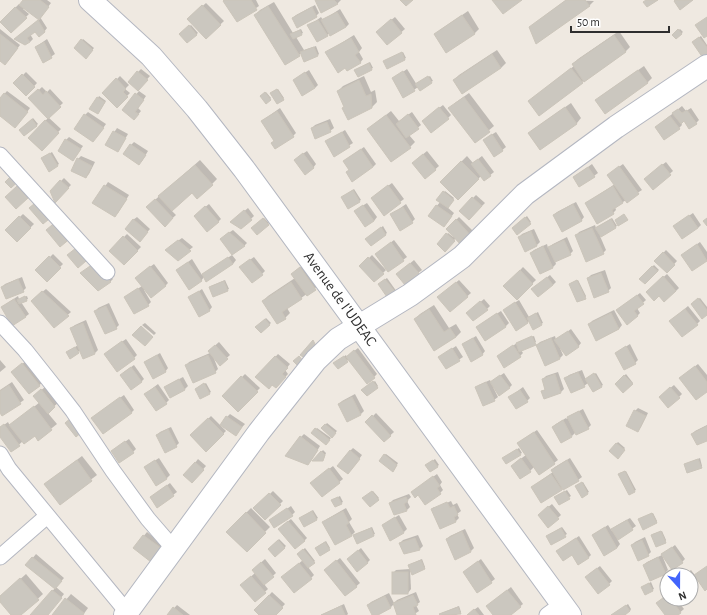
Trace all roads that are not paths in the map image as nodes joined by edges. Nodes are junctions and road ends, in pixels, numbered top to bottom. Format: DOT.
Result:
graph roads {
  1 [pos="90,0"];
  2 [pos="707,66"];
  3 [pos="0,155"];
  4 [pos="107,272"];
  5 [pos="0,323"];
  6 [pos="359,326"];
  7 [pos="0,454"];
  8 [pos="47,516"];
  9 [pos="174,549"];
  10 [pos="0,557"];
  11 [pos="560,611"];
  12 [pos="126,613"];
  1 -- 6 [label="street, Avenue de I'UDEAC"];
  2 -- 6 [label="street"];
  3 -- 4 [label="street"];
  5 -- 9 [label="street"];
  6 -- 9 [label="street"];
  6 -- 11 [label="street, Avenue de I'UDEAC"];
  7 -- 8 [label="street"];
  8 -- 10 [label="street"];
  8 -- 12 [label="street"];
  9 -- 12 [label="street"];
}
